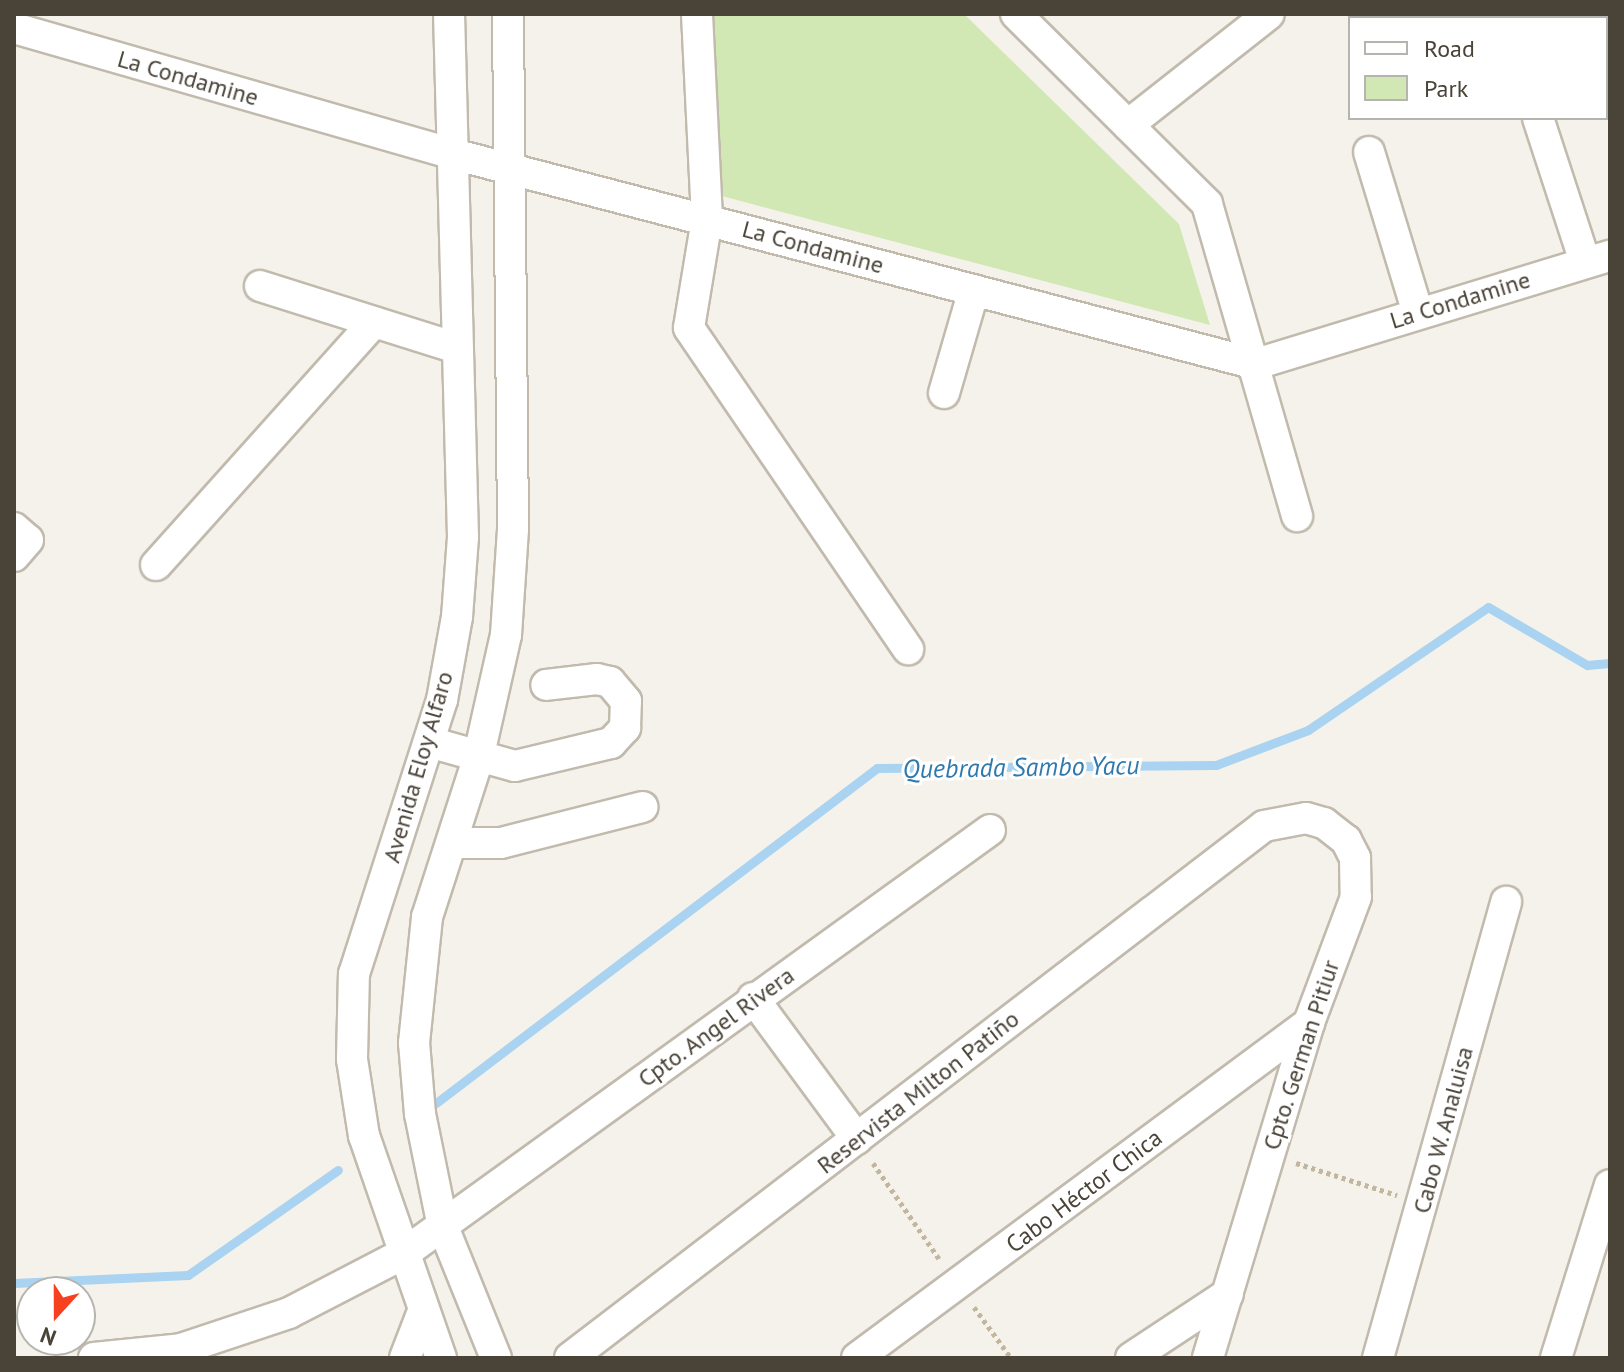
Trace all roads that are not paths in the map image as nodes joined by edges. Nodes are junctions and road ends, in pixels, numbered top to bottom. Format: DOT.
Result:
graph roads {
  1 [pos="449,14"];
  2 [pos="508,14"];
  3 [pos="697,14"];
  4 [pos="1016,14"];
  5 [pos="1269,14"];
  6 [pos="14,28"];
  7 [pos="1539,120"];
  8 [pos="1128,125"];
  9 [pos="1369,152"];
  10 [pos="453,154"];
  11 [pos="511,167"];
  12 [pos="707,219"];
  13 [pos="1598,259"];
  14 [pos="260,286"];
  15 [pos="974,290"];
  16 [pos="1418,313"];
  17 [pos="374,322"];
  18 [pos="457,348"];
  19 [pos="1256,364"];
  20 [pos="944,393"];
  21 [pos="1297,516"];
  22 [pos="14,528"];
  23 [pos="14,556"];
  24 [pos="156,565"];
  25 [pos="908,649"];
  26 [pos="546,685"];
  27 [pos="429,742"];
  28 [pos="478,759"];
  29 [pos="642,807"];
  30 [pos="1264,826"];
  31 [pos="990,830"];
  32 [pos="452,843"];
  33 [pos="1506,902"];
  34 [pos="753,998"];
  35 [pos="1309,1023"];
  36 [pos="857,1139"];
  37 [pos="1610,1185"];
  38 [pos="443,1227"];
  39 [pos="403,1254"];
  40 [pos="1228,1294"];
  41 [pos="423,1311"];
  42 [pos="179,1353"];
  43 [pos="94,1358"];
  44 [pos="405,1358"];
  45 [pos="441,1358"];
  46 [pos="496,1358"];
  47 [pos="570,1358"];
  48 [pos="857,1358"];
  49 [pos="1131,1358"];
  50 [pos="1208,1358"];
  51 [pos="1378,1358"];
  52 [pos="1556,1358"];
  1 -- 10 [label="street, Avenida Eloy Alfaro"];
  2 -- 11 [label="street"];
  3 -- 12 [label="street"];
  4 -- 8 [label="street"];
  5 -- 8 [label="street"];
  6 -- 10 [label="street, La Condamine"];
  7 -- 13 [label="street"];
  8 -- 19 [label="street"];
  9 -- 16 [label="street"];
  10 -- 11 [label="street, La Condamine"];
  10 -- 18 [label="street, Avenida Eloy Alfaro"];
  11 -- 12 [label="street, La Condamine"];
  11 -- 28 [label="street"];
  12 -- 15 [label="street, La Condamine"];
  12 -- 25 [label="street"];
  13 -- 16 [label="street, La Condamine"];
  14 -- 17 [label="street"];
  15 -- 19 [label="street, La Condamine"];
  15 -- 20 [label="street"];
  16 -- 19 [label="street, La Condamine"];
  17 -- 18 [label="street"];
  17 -- 24 [label="street"];
  18 -- 27 [label="street, Avenida Eloy Alfaro"];
  19 -- 21 [label="street"];
  22 -- 23 [label="street"];
  26 -- 28 [label="street"];
  27 -- 28 [label="street"];
  27 -- 39 [label="street, Avenida Eloy Alfaro"];
  28 -- 32 [label="street"];
  29 -- 32 [label="street"];
  30 -- 35 [label="street, Cpto. German Pitiur"];
  30 -- 36 [label="street, Reservista Milton Patiño"];
  31 -- 34 [label="street, Cpto. Angel Rivera"];
  32 -- 38 [label="street"];
  33 -- 51 [label="street, Cabo W. Analuisa"];
  34 -- 36 [label="street"];
  34 -- 38 [label="street, Cpto. Angel Rivera"];
  35 -- 40 [label="street, Cpto. German Pitiur"];
  35 -- 48 [label="street, Cabo Héctor Chica"];
  36 -- 47 [label="street, Reservista Milton Patiño"];
  37 -- 52 [label="street"];
  38 -- 39 [label="street, Cpto. Angel Rivera"];
  38 -- 46 [label="street"];
  39 -- 41 [label="street, Avenida Eloy Alfaro"];
  39 -- 42 [label="street, Cpto. Angel Rivera"];
  40 -- 49 [label="street"];
  40 -- 50 [label="street, Cpto. German Pitiur"];
  41 -- 44 [label="street"];
  41 -- 45 [label="street, Avenida Eloy Alfaro"];
  42 -- 43 [label="street, Cpto. Angel Rivera"];
}
